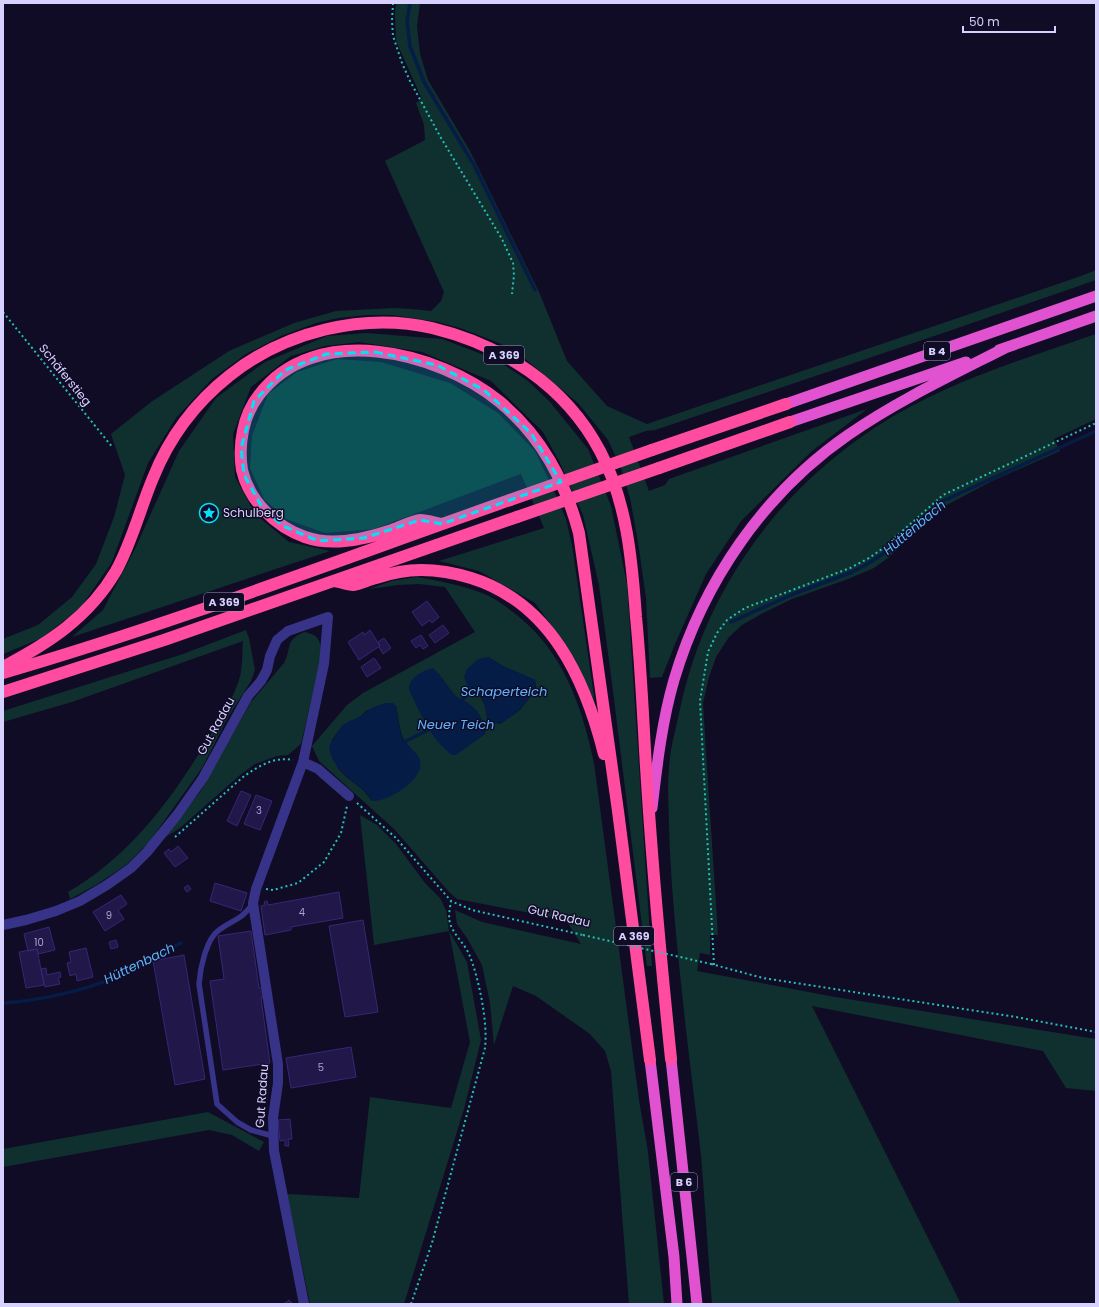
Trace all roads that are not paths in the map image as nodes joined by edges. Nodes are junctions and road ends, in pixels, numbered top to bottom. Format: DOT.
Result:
graph roads {
  1 [pos="1096,296"];
  2 [pos="1096,316"];
  3 [pos="1005,348"];
  4 [pos="786,404"];
  5 [pos="790,422"];
  6 [pos="442,524"];
  7 [pos="335,581"];
  8 [pos="3,666"];
  9 [pos="3,673"];
  10 [pos="3,692"];
  11 [pos="303,762"];
  12 [pos="349,796"];
  13 [pos="618,811"];
  14 [pos="650,828"];
  15 [pos="254,903"];
  16 [pos="3,925"];
  17 [pos="671,1059"];
  18 [pos="650,1060"];
  19 [pos="273,1136"];
  20 [pos="304,1304"];
  21 [pos="678,1304"];
  22 [pos="697,1304"];
  1 -- 4 [label="highway, B 4"];
  2 -- 3 [label="highway, B 4"];
  3 -- 5 [label="highway, B 4"];
  3 -- 14 [label="highway"];
  4 -- 6 [label="highway, A 369, bridge"];
  5 -- 7 [label="highway, A 369, bridge"];
  6 -- 9 [label="highway, A 369"];
  6 -- 13 [label="highway"];
  7 -- 10 [label="highway, A 369"];
  7 -- 13 [label="highway, A 369"];
  8 -- 14 [label="highway, A 369"];
  11 -- 12 [label="street"];
  11 -- 15 [label="street, Gut Radau"];
  11 -- 16 [label="street, Gut Radau"];
  13 -- 18 [label="highway, A 369"];
  14 -- 17 [label="highway, A 369"];
  15 -- 19 [label="street, Gut Radau"];
  15 -- 19 [label="lane"];
  17 -- 22 [label="highway, B 6"];
  18 -- 21 [label="highway, B 6"];
  19 -- 20 [label="street, Gut Radau"];
}
